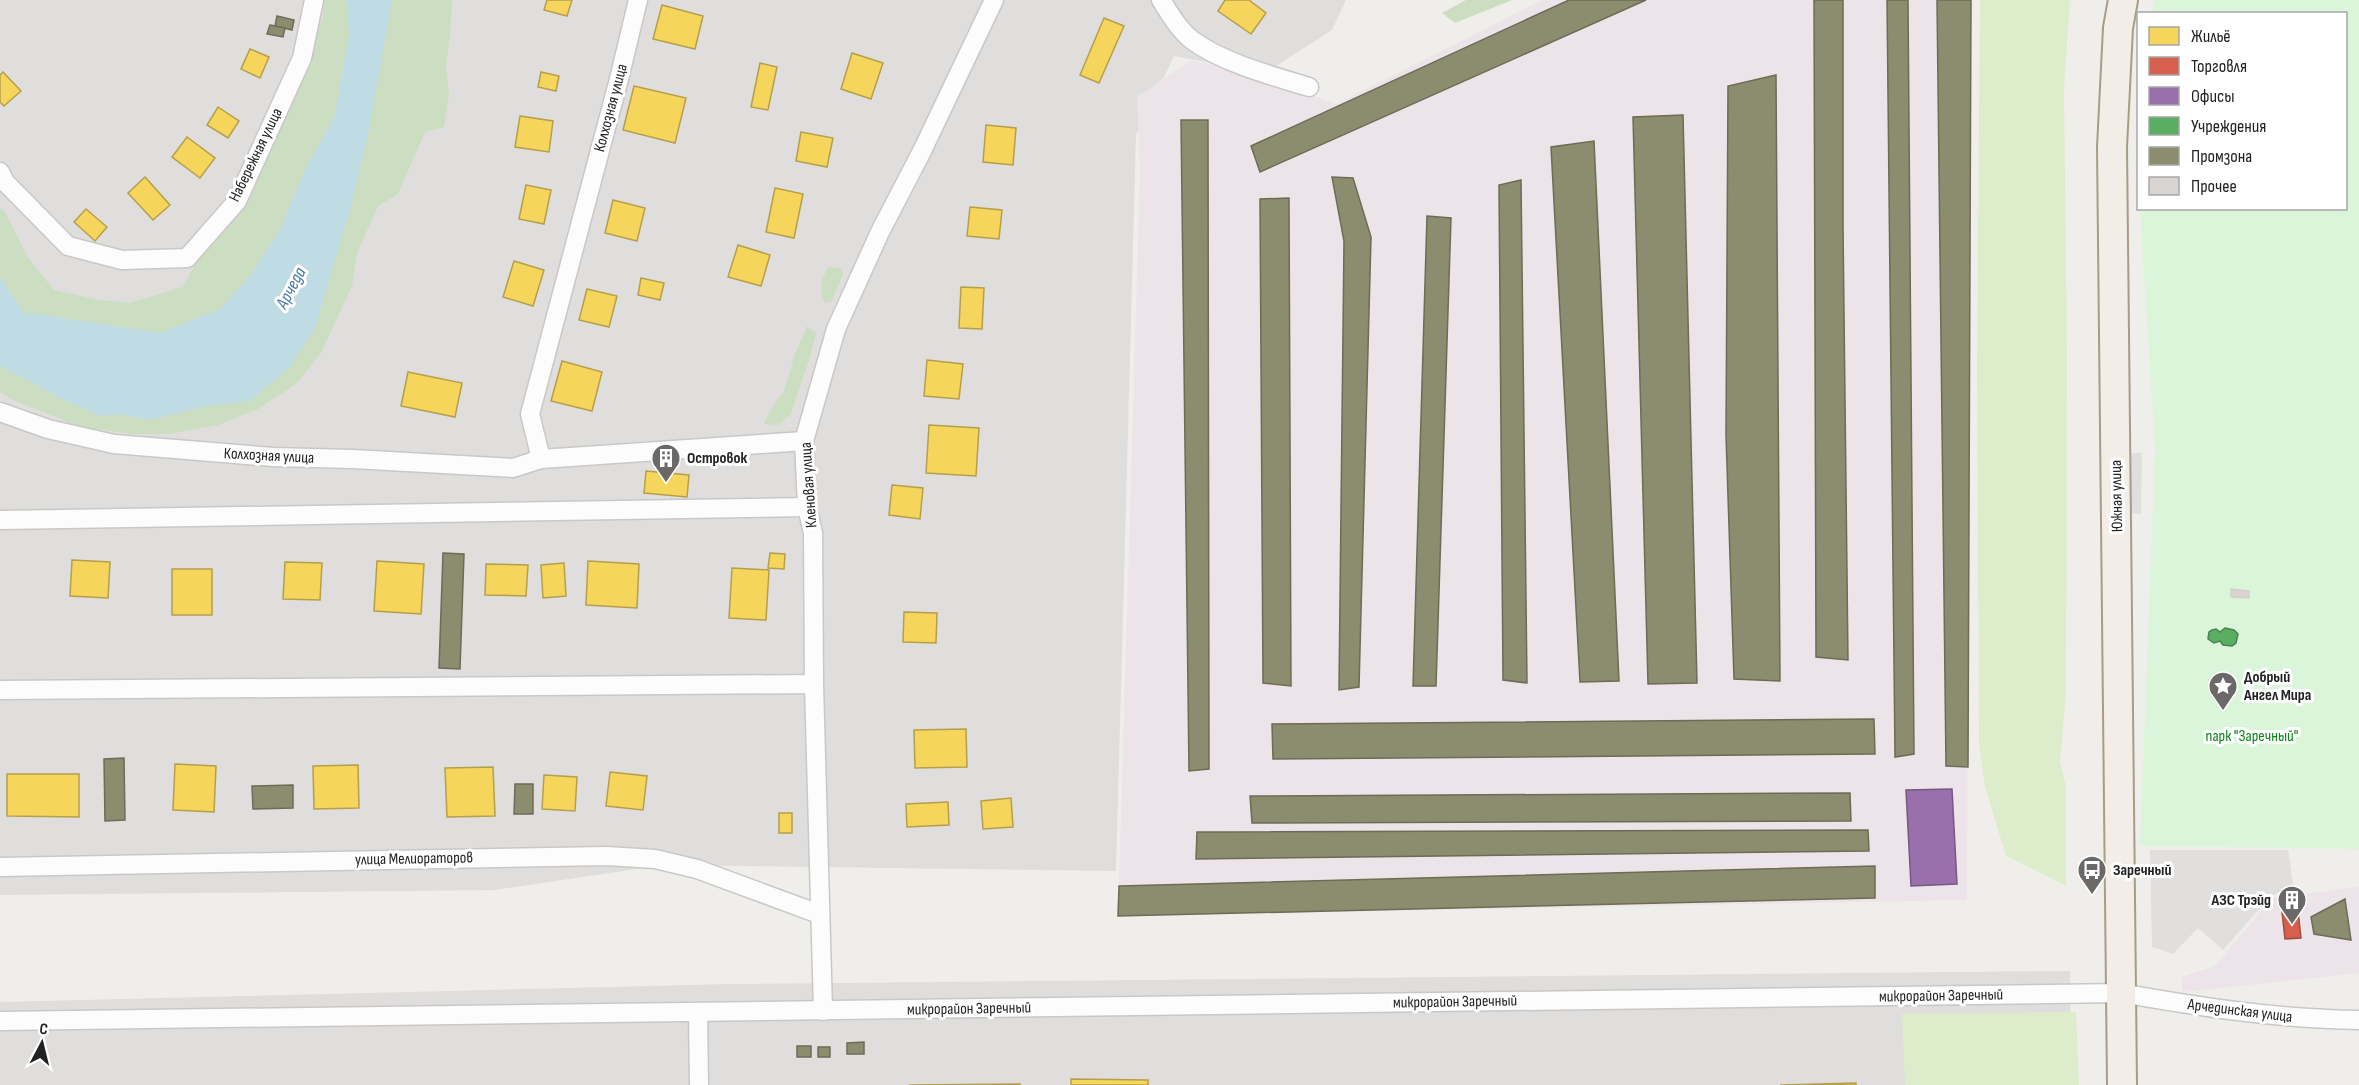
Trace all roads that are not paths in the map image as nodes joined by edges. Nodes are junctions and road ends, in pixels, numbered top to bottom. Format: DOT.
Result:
graph roads {
  1 [pos="314,0"];
  2 [pos="638,0"];
  3 [pos="994,0"];
  4 [pos="1161,0"];
  5 [pos="2123,0"];
  6 [pos="1309,87"];
  7 [pos="0,172"];
  8 [pos="0,412"];
  9 [pos="804,441"];
  10 [pos="541,459"];
  11 [pos="807,507"];
  12 [pos="0,520"];
  13 [pos="814,684"];
  14 [pos="0,690"];
  15 [pos="0,867"];
  16 [pos="819,914"];
  17 [pos="2121,993"];
  18 [pos="823,1011"];
  19 [pos="698,1013"];
  20 [pos="0,1020"];
  21 [pos="2359,1020"];
  22 [pos="699,1085"];
  23 [pos="2122,1085"];
  1 -- 7 [label="street, Набережная улица"];
  2 -- 10 [label="street, Колхозная улица"];
  3 -- 9 [label="street, Кленовая улица"];
  4 -- 6 [label="street"];
  5 -- 17 [label="main road, Южная улица"];
  8 -- 10 [label="street, Колхозная улица"];
  9 -- 10 [label="street, Колхозная улица"];
  9 -- 11 [label="street, Кленовая улица"];
  11 -- 12 [label="street"];
  11 -- 13 [label="street, Кленовая улица"];
  13 -- 14 [label="street"];
  13 -- 16 [label="street, Кленовая улица"];
  15 -- 16 [label="street, улица Мелиораторов"];
  16 -- 18 [label="street, Кленовая улица"];
  17 -- 18 [label="street, микрорайон Заречный"];
  17 -- 21 [label="street, Арчединская улица"];
  17 -- 23 [label="main road"];
  18 -- 19 [label="street, микрорайон Заречный"];
  19 -- 20 [label="street, микрорайон Заречный"];
  19 -- 22 [label="street"];
}
